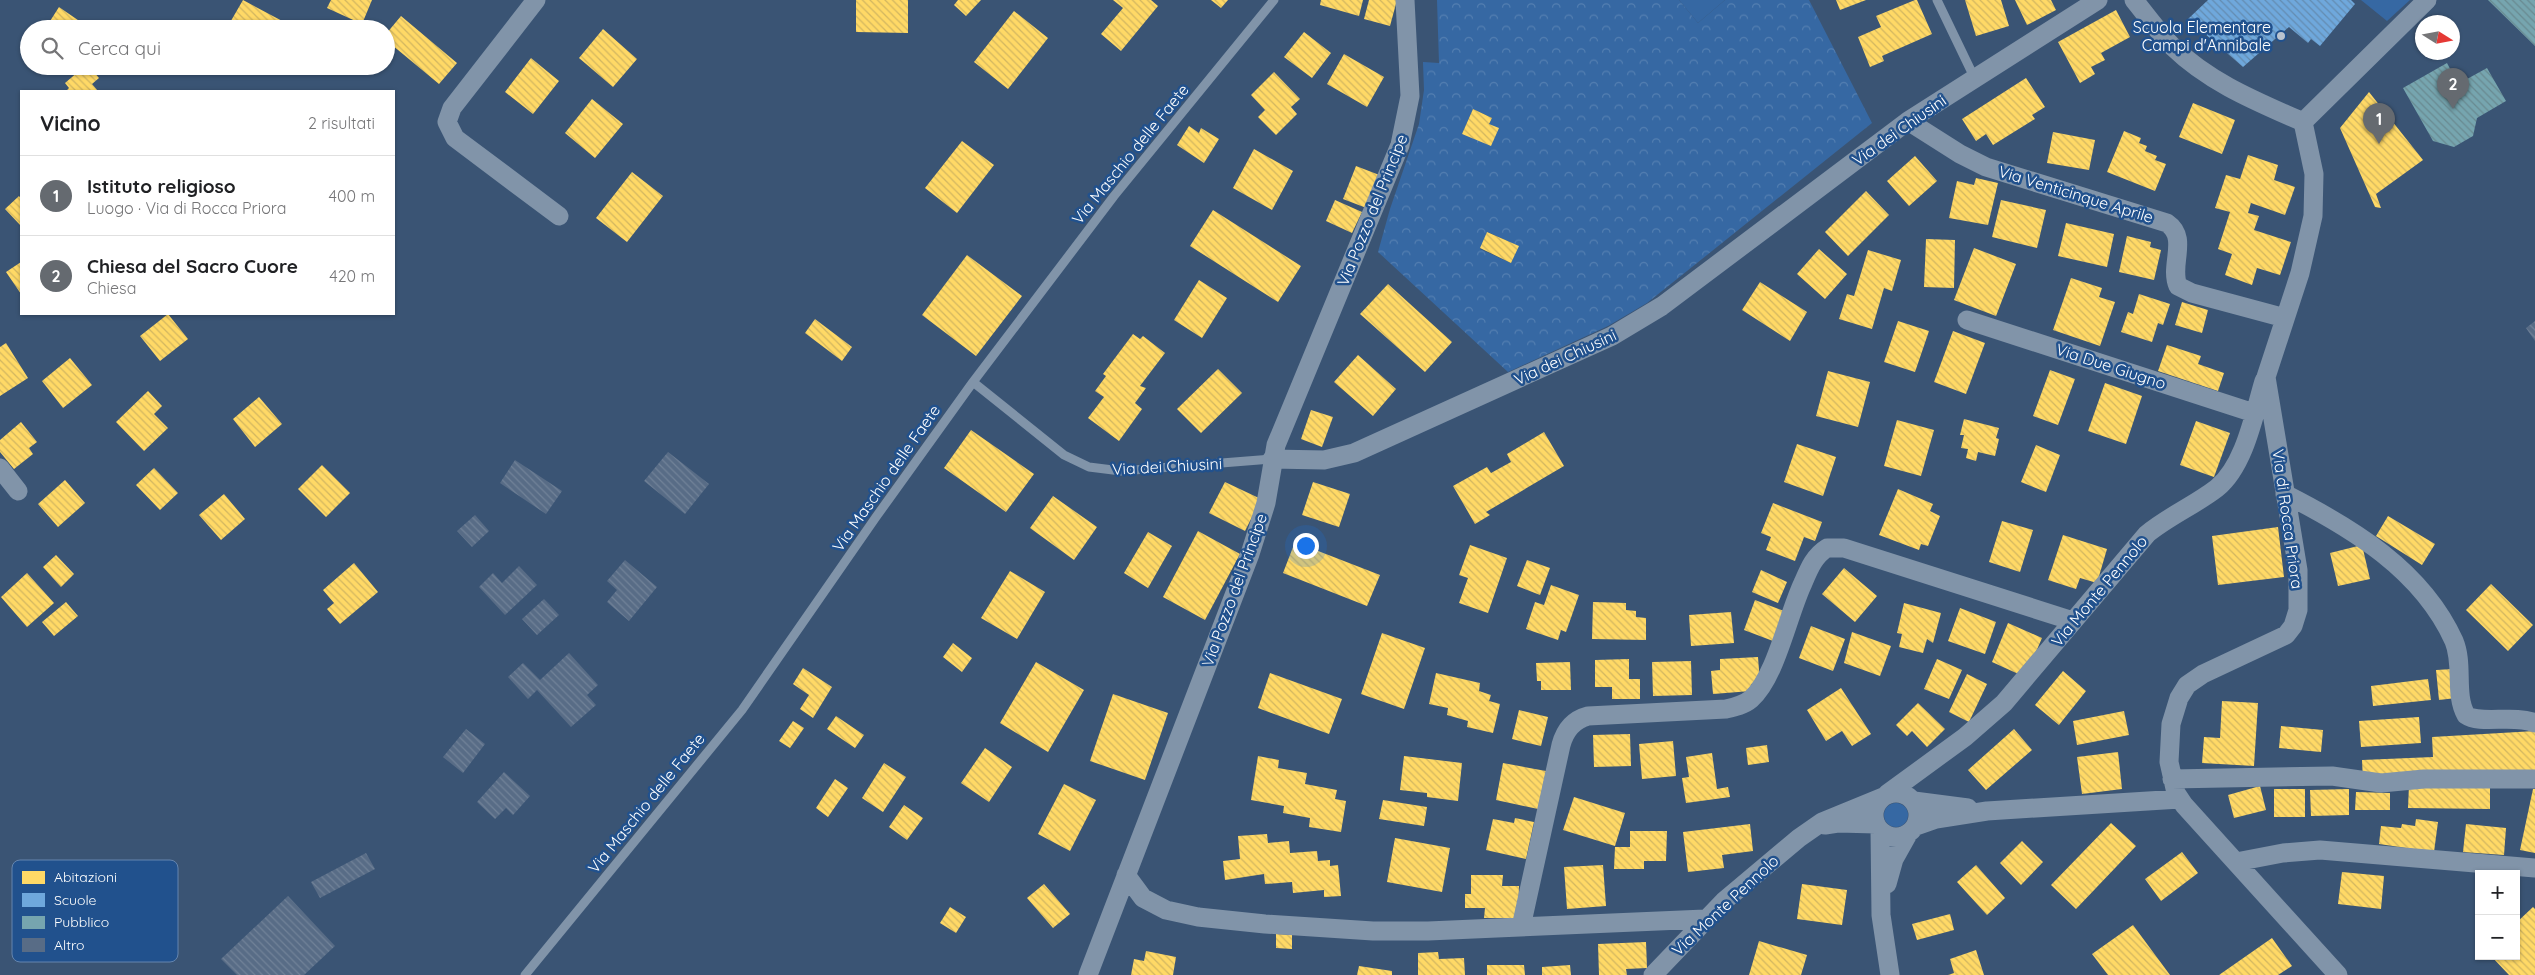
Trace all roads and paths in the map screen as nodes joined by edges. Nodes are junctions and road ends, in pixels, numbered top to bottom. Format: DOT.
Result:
graph roads {
  1 [pos="536,0"];
  2 [pos="1274,0"];
  3 [pos="1405,0"];
  4 [pos="1936,0"];
  5 [pos="2098,0"];
  6 [pos="2134,0"];
  7 [pos="2427,0"];
  8 [pos="1975,79"];
  9 [pos="1908,121"];
  10 [pos="2303,122"];
  11 [pos="559,216"];
  12 [pos="2285,318"];
  13 [pos="1967,320"];
  14 [pos="2266,377"];
  15 [pos="973,382"];
  16 [pos="2254,413"];
  17 [pos="1272,459"];
  18 [pos="0,468"];
  19 [pos="18,491"];
  20 [pos="2285,494"];
  21 [pos="2072,621"];
  22 [pos="2535,723"];
  23 [pos="1946,750"];
  24 [pos="2172,779"];
  25 [pos="2535,779"];
  26 [pos="1885,796"];
  27 [pos="1911,798"];
  28 [pos="2180,799"];
  29 [pos="1987,811"];
  30 [pos="1878,827"];
  31 [pos="1912,830"];
  32 [pos="1799,838"];
  33 [pos="2236,862"];
  34 [pos="2535,868"];
  35 [pos="1126,875"];
  36 [pos="1881,915"];
  37 [pos="1705,919"];
  38 [pos="1521,927"];
  39 [pos="525,975"];
  40 [pos="1088,975"];
  41 [pos="1653,975"];
  42 [pos="1890,975"];
  43 [pos="2338,975"];
  1 -- 11 [label="street"];
  2 -- 15 [label="lane, Via Maschio delle Faete"];
  3 -- 17 [label="street, Via Pozzo del Principe"];
  4 -- 8 [label="lane"];
  5 -- 8 [label="street, Via dei Chiusini"];
  6 -- 10 [label="street"];
  7 -- 10 [label="street"];
  8 -- 9 [label="street, Via dei Chiusini"];
  9 -- 12 [label="street, Via Venticinque Aprile"];
  9 -- 17 [label="street, Via dei Chiusini"];
  10 -- 12 [label="street, Via di Rocca Priora"];
  12 -- 14 [label="street, Via di Rocca Priora"];
  13 -- 16 [label="street, Via Due Giugno"];
  14 -- 16 [label="street, Via Monte Pennolo"];
  14 -- 20 [label="street, Via di Rocca Priora"];
  15 -- 17 [label="lane, Via dei Chiusini"];
  15 -- 39 [label="lane, Via Maschio delle Faete"];
  16 -- 21 [label="street, Via Monte Pennolo"];
  17 -- 35 [label="street, Via Pozzo del Principe"];
  18 -- 19 [label="street"];
  20 -- 22 [label="street"];
  20 -- 24 [label="street, Via di Rocca Priora"];
  21 -- 23 [label="street, Via Monte Pennolo"];
  21 -- 38 [label="street"];
  23 -- 26 [label="street, Via Monte Pennolo"];
  23 -- 27 [label="street, Via Monte Pennolo"];
  24 -- 25 [label="street"];
  24 -- 28 [label="street, Via di Rocca Priora"];
  26 -- 27 [label="street"];
  26 -- 30 [label="street"];
  26 -- 32 [label="street, Via Monte Pennolo"];
  27 -- 29 [label="street"];
  27 -- 31 [label="street"];
  28 -- 29 [label="street"];
  28 -- 33 [label="street, Via di Rocca Priora"];
  29 -- 31 [label="street"];
  30 -- 31 [label="street"];
  30 -- 32 [label="street, Via Monte Pennolo"];
  30 -- 36 [label="street"];
  31 -- 36 [label="street"];
  32 -- 37 [label="street, Via Monte Pennolo"];
  33 -- 34 [label="street"];
  33 -- 43 [label="street, Via di Rocca Priora"];
  35 -- 38 [label="street"];
  35 -- 40 [label="street, Via Pozzo del Principe"];
  36 -- 42 [label="street"];
  37 -- 38 [label="street"];
  37 -- 41 [label="street, Via Monte Pennolo"];
}
